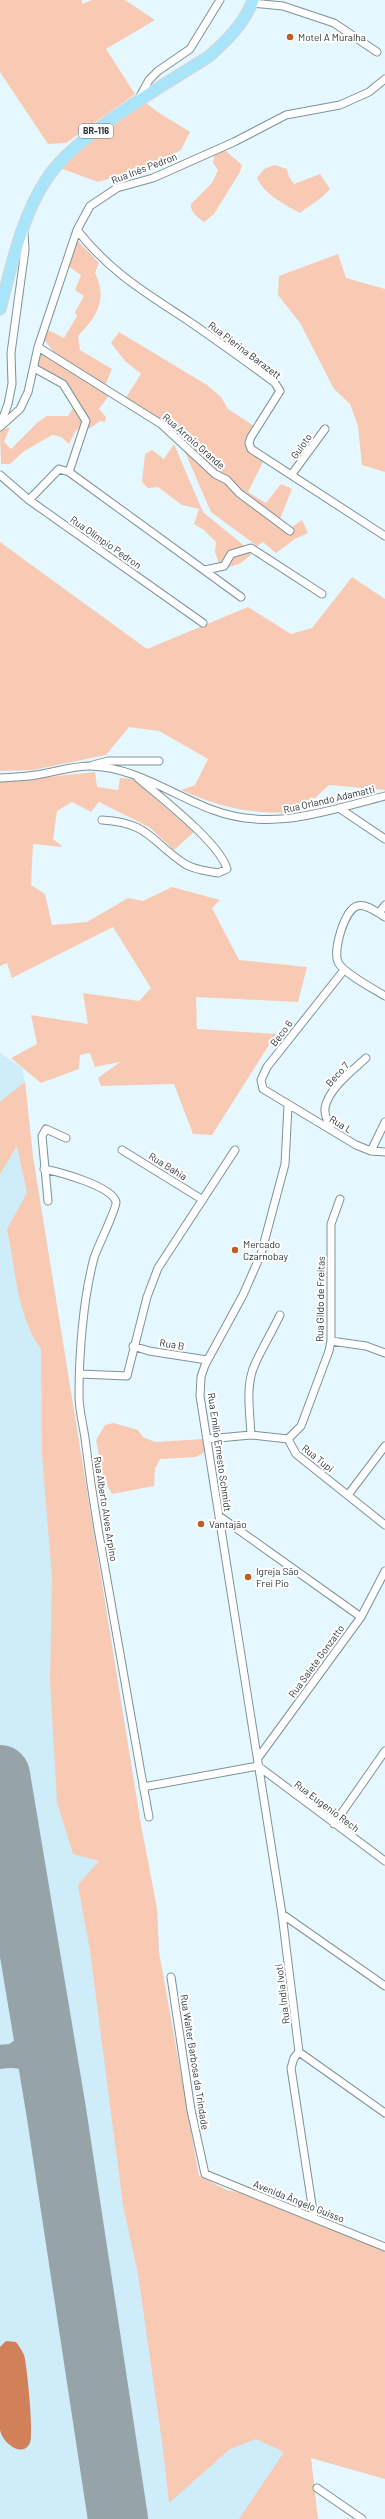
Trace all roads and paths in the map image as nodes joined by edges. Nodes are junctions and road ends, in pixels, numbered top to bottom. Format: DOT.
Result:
graph roads {
  1 [pos="220,0"];
  2 [pos="253,2"];
  3 [pos="377,52"];
  4 [pos="385,79"];
  5 [pos="135,104"];
  6 [pos="24,224"];
  7 [pos="77,230"];
  8 [pos="0,309"];
  9 [pos="38,347"];
  10 [pos="34,368"];
  11 [pos="0,426"];
  12 [pos="325,429"];
  13 [pos="69,472"];
  14 [pos="292,474"];
  15 [pos="0,475"];
  16 [pos="29,500"];
  17 [pos="290,530"];
  18 [pos="385,536"];
  19 [pos="205,570"];
  20 [pos="322,594"];
  21 [pos="241,597"];
  22 [pos="203,623"];
  23 [pos="159,761"];
  24 [pos="90,766"];
  25 [pos="131,773"];
  26 [pos="0,778"];
  27 [pos="385,796"];
  28 [pos="339,808"];
  29 [pos="102,820"];
  30 [pos="385,839"];
  31 [pos="385,905"];
  32 [pos="382,915"];
  33 [pos="344,970"];
  34 [pos="385,996"];
  35 [pos="366,1058"];
  36 [pos="288,1106"];
  37 [pos="385,1122"];
  38 [pos="331,1129"];
  39 [pos="66,1138"];
  40 [pos="122,1150"];
  41 [pos="235,1150"];
  42 [pos="371,1151"];
  43 [pos="385,1152"];
  44 [pos="44,1169"];
  45 [pos="340,1199"];
  46 [pos="203,1200"];
  47 [pos="48,1201"];
  48 [pos="280,1315"];
  49 [pos="331,1341"];
  50 [pos="133,1346"];
  51 [pos="385,1353"];
  52 [pos="208,1360"];
  53 [pos="80,1374"];
  54 [pos="251,1435"];
  55 [pos="207,1439"];
  56 [pos="288,1439"];
  57 [pos="385,1446"];
  58 [pos="348,1495"];
  59 [pos="219,1516"];
  60 [pos="385,1525"];
  61 [pos="385,1572"];
  62 [pos="361,1617"];
  63 [pos="385,1751"];
  64 [pos="258,1758"];
  65 [pos="258,1766"];
  66 [pos="143,1787"];
  67 [pos="149,1817"];
  68 [pos="334,1824"];
  69 [pos="385,1861"];
  70 [pos="282,1914"];
  71 [pos="171,1977"];
  72 [pos="385,1986"];
  73 [pos="299,2052"];
  74 [pos="385,2113"];
  75 [pos="206,2174"];
  76 [pos="314,2218"];
  77 [pos="385,2247"];
  78 [pos="317,2488"];
  79 [pos="362,2519"];
  1 -- 5 [label="street"];
  2 -- 3 [label="street"];
  2 -- 5 [label="main road, BR-116"];
  4 -- 7 [label="street, Rua Inês Pedron"];
  5 -- 6 [label="main road, BR-116"];
  6 -- 8 [label="main road, BR-116"];
  6 -- 11 [label="street, Rua Inês Pedron"];
  7 -- 9 [label="street, Rua Inês Pedron"];
  7 -- 14 [label="street, Rua Pierina Barazett"];
  9 -- 10 [label="street, Rua Inês Pedron"];
  9 -- 17 [label="street, Rua Arroio Grande"];
  10 -- 11 [label="street, Rua Inês Pedron"];
  10 -- 13 [label="street"];
  12 -- 14 [label="street, Guioto"];
  13 -- 16 [label="street"];
  13 -- 19 [label="street"];
  14 -- 18 [label="street, Rua Pierina Barazett"];
  15 -- 16 [label="street, Rua Olímpio Pedron"];
  16 -- 22 [label="street, Rua Olímpio Pedron"];
  19 -- 20 [label="street"];
  19 -- 21 [label="street"];
  23 -- 24 [label="street"];
  24 -- 25 [label="street, Rua Orlando Adamatti"];
  24 -- 26 [label="street, Rua Orlando Adamatti"];
  25 -- 28 [label="street, Rua Orlando Adamatti"];
  25 -- 29 [label="street"];
  27 -- 28 [label="street, Rua Orlando Adamatti"];
  28 -- 30 [label="street"];
  31 -- 32 [label="street"];
  32 -- 33 [label="street"];
  33 -- 34 [label="street"];
  33 -- 36 [label="street, Beco 6"];
  35 -- 38 [label="street, Beco 7"];
  36 -- 38 [label="street, Rua L"];
  36 -- 52 [label="street, Rua Emílio Ernesto Schmidt"];
  37 -- 42 [label="street"];
  38 -- 42 [label="street, Rua L"];
  39 -- 44 [label="street"];
  40 -- 46 [label="street, Rua Bahia"];
  41 -- 46 [label="street"];
  42 -- 43 [label="street, Rua L"];
  44 -- 47 [label="street"];
  44 -- 53 [label="street, Rua Alberto Alves Arpino"];
  45 -- 49 [label="street, Rua Gildo de Freitas"];
  46 -- 50 [label="street"];
  48 -- 54 [label="street"];
  49 -- 51 [label="street"];
  49 -- 56 [label="street, Rua Gildo de Freitas"];
  50 -- 52 [label="street, Rua B"];
  50 -- 53 [label="street"];
  52 -- 55 [label="street, Rua Emílio Ernesto Schmidt"];
  53 -- 66 [label="street, Rua Alberto Alves Arpino"];
  54 -- 55 [label="street"];
  54 -- 56 [label="street"];
  55 -- 59 [label="street, Rua Emílio Ernesto Schmidt"];
  56 -- 58 [label="street, Rua Tupi"];
  57 -- 58 [label="street"];
  58 -- 60 [label="street, Rua Tupi"];
  59 -- 62 [label="street"];
  59 -- 64 [label="street, Rua Emílio Ernesto Schmidt"];
  61 -- 62 [label="street, Rua Salete Gonzatto"];
  62 -- 64 [label="street, Rua Salete Gonzatto"];
  63 -- 68 [label="street"];
  64 -- 65 [label="street, Rua Emílio Ernesto Schmidt"];
  65 -- 66 [label="street"];
  65 -- 68 [label="street, Rua Eugenio Rech"];
  65 -- 70 [label="street, Rua Índia Ivoti"];
  66 -- 67 [label="street, Rua Alberto Alves Arpino"];
  68 -- 69 [label="street, Rua Eugenio Rech"];
  70 -- 72 [label="street"];
  70 -- 73 [label="street, Rua Índia Ivoti"];
  71 -- 75 [label="street, Rua Walter Barbosa da Trindade"];
  73 -- 74 [label="street"];
  73 -- 76 [label="street"];
  75 -- 76 [label="street, Avenida Ângelo Guisso"];
  76 -- 77 [label="street, Avenida Ângelo Guisso"];
  78 -- 79 [label="street"];
}
